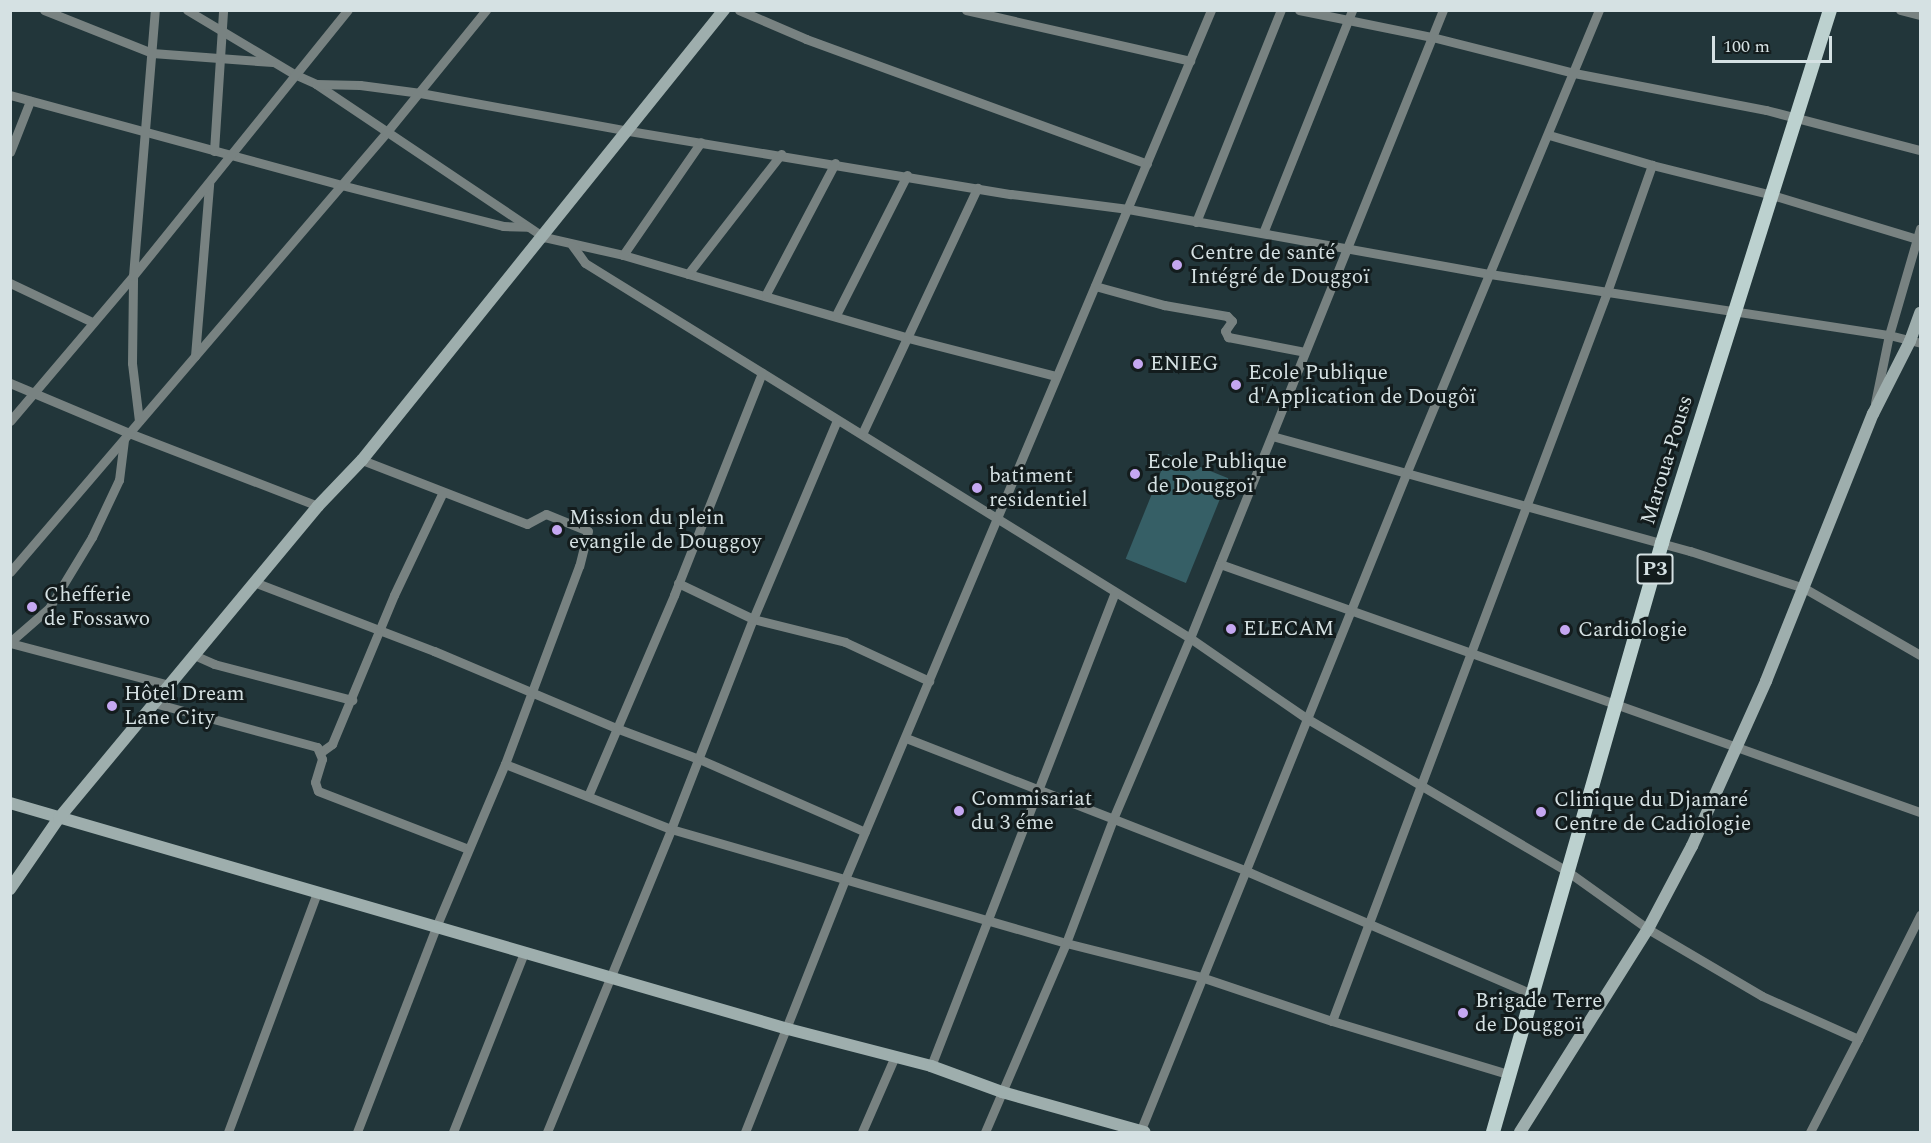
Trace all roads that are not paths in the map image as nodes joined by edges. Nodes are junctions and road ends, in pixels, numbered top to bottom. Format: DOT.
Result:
graph roads {
  1 [pos="44,10"];
  2 [pos="155,10"];
  3 [pos="187,10"];
  4 [pos="223,10"];
  5 [pos="348,10"];
  6 [pos="486,10"];
  7 [pos="724,10"];
  8 [pos="739,10"];
  9 [pos="966,10"];
  10 [pos="1211,10"];
  11 [pos="1281,10"];
  12 [pos="1299,10"];
  13 [pos="1352,10"];
  14 [pos="1443,10"];
  15 [pos="1599,10"];
  16 [pos="1830,10"];
  17 [pos="1900,10"];
  18 [pos="1920,15"];
  19 [pos="1348,21"];
  20 [pos="222,31"];
  21 [pos="1432,37"];
  22 [pos="152,53"];
  23 [pos="220,60"];
  24 [pos="1190,61"];
  25 [pos="275,63"];
  26 [pos="1574,73"];
  27 [pos="294,74"];
  28 [pos="316,84"];
  29 [pos="420,93"];
  30 [pos="10,95"];
  31 [pos="30,101"];
  32 [pos="1796,118"];
  33 [pos="629,131"];
  34 [pos="145,132"];
  35 [pos="386,133"];
  36 [pos="1549,135"];
  37 [pos="701,142"];
  38 [pos="1920,150"];
  39 [pos="214,151"];
  40 [pos="10,152"];
  41 [pos="781,154"];
  42 [pos="231,155"];
  43 [pos="836,163"];
  44 [pos="1147,164"];
  45 [pos="1652,165"];
  46 [pos="907,175"];
  47 [pos="209,184"];
  48 [pos="341,185"];
  49 [pos="978,188"];
  50 [pos="1772,195"];
  51 [pos="1128,209"];
  52 [pos="1196,222"];
  53 [pos="528,227"];
  54 [pos="1920,228"];
  55 [pos="1263,233"];
  56 [pos="544,237"];
  57 [pos="1919,240"];
  58 [pos="572,245"];
  59 [pos="1347,250"];
  60 [pos="623,255"];
  61 [pos="687,274"];
  62 [pos="1490,274"];
  63 [pos="133,276"];
  64 [pos="10,283"];
  65 [pos="1095,286"];
  66 [pos="1607,292"];
  67 [pos="766,294"];
  68 [pos="1735,312"];
  69 [pos="1920,313"];
  70 [pos="837,315"];
  71 [pos="92,322"];
  72 [pos="1889,335"];
  73 [pos="908,338"];
  74 [pos="1915,342"];
  75 [pos="1305,352"];
  76 [pos="195,356"];
  77 [pos="762,373"];
  78 [pos="1056,376"];
  79 [pos="10,383"];
  80 [pos="35,393"];
  81 [pos="1873,414"];
  82 [pos="10,420"];
  83 [pos="837,420"];
  84 [pos="139,421"];
  85 [pos="862,434"];
  86 [pos="126,436"];
  87 [pos="1272,436"];
  88 [pos="362,460"];
  89 [pos="1406,474"];
  90 [pos="443,492"];
  91 [pos="1526,504"];
  92 [pos="318,506"];
  93 [pos="996,518"];
  94 [pos="1662,543"];
  95 [pos="1220,564"];
  96 [pos="10,572"];
  97 [pos="254,582"];
  98 [pos="678,583"];
  99 [pos="1804,588"];
  100 [pos="1115,592"];
  101 [pos="1350,612"];
  102 [pos="753,619"];
  103 [pos="380,630"];
  104 [pos="1190,638"];
  105 [pos="10,642"];
  106 [pos="1471,652"];
  107 [pos="194,655"];
  108 [pos="1920,655"];
  109 [pos="929,681"];
  110 [pos="169,685"];
  111 [pos="532,692"];
  112 [pos="352,700"];
  113 [pos="1616,702"];
  114 [pos="154,703"];
  115 [pos="1306,718"];
  116 [pos="616,728"];
  117 [pos="906,738"];
  118 [pos="1737,746"];
  119 [pos="321,752"];
  120 [pos="699,759"];
  121 [pos="505,764"];
  122 [pos="1421,786"];
  123 [pos="1038,790"];
  124 [pos="588,796"];
  125 [pos="10,803"];
  126 [pos="1920,812"];
  127 [pos="59,818"];
  128 [pos="1113,819"];
  129 [pos="671,829"];
  130 [pos="865,832"];
  131 [pos="468,849"];
  132 [pos="1244,870"];
  133 [pos="1567,871"];
  134 [pos="845,879"];
  135 [pos="10,889"];
  136 [pos="317,893"];
  137 [pos="1920,915"];
  138 [pos="987,920"];
  139 [pos="1368,922"];
  140 [pos="436,927"];
  141 [pos="1648,929"];
  142 [pos="1066,943"];
  143 [pos="524,953"];
  144 [pos="610,976"];
  145 [pos="1201,977"];
  146 [pos="1532,994"];
  147 [pos="1332,1021"];
  148 [pos="788,1029"];
  149 [pos="1858,1039"];
  150 [pos="895,1056"];
  151 [pos="931,1066"];
  152 [pos="1508,1074"];
  153 [pos="1002,1092"];
  154 [pos="228,1132"];
  155 [pos="357,1132"];
  156 [pos="453,1132"];
  157 [pos="547,1132"];
  158 [pos="745,1132"];
  159 [pos="862,1132"];
  160 [pos="985,1132"];
  161 [pos="1142,1132"];
  162 [pos="1493,1132"];
  163 [pos="1520,1132"];
  164 [pos="1810,1132"];
  1 -- 22 [label="street"];
  2 -- 22 [label="street"];
  3 -- 20 [label="street"];
  4 -- 20 [label="street"];
  5 -- 27 [label="street"];
  6 -- 29 [label="street"];
  7 -- 33 [label="street"];
  8 -- 44 [label="street"];
  9 -- 24 [label="street"];
  10 -- 24 [label="street"];
  11 -- 52 [label="street"];
  12 -- 19 [label="street"];
  13 -- 19 [label="street"];
  14 -- 21 [label="street"];
  15 -- 26 [label="street"];
  16 -- 32 [label="main road, Maroua-Pouss / P3"];
  17 -- 18 [label="street"];
  19 -- 21 [label="street"];
  19 -- 55 [label="street"];
  20 -- 23 [label="street"];
  20 -- 25 [label="street"];
  21 -- 26 [label="street"];
  21 -- 59 [label="street"];
  22 -- 23 [label="street"];
  22 -- 34 [label="street"];
  23 -- 25 [label="street"];
  23 -- 39 [label="street"];
  24 -- 44 [label="street"];
  25 -- 27 [label="street"];
  26 -- 32 [label="street"];
  26 -- 36 [label="street"];
  27 -- 28 [label="street"];
  27 -- 42 [label="street"];
  28 -- 29 [label="street"];
  28 -- 35 [label="street"];
  29 -- 33 [label="street"];
  29 -- 35 [label="street"];
  30 -- 31 [label="street"];
  31 -- 34 [label="street"];
  31 -- 40 [label="street"];
  32 -- 38 [label="street"];
  32 -- 50 [label="main road, Maroua-Pouss / P3"];
  33 -- 37 [label="street"];
  33 -- 56 [label="street"];
  34 -- 39 [label="street"];
  34 -- 63 [label="street"];
  35 -- 48 [label="street"];
  35 -- 53 [label="street"];
  36 -- 45 [label="street"];
  36 -- 62 [label="street"];
  37 -- 41 [label="street"];
  37 -- 60 [label="street"];
  39 -- 42 [label="street"];
  41 -- 43 [label="street"];
  41 -- 61 [label="street"];
  42 -- 47 [label="street"];
  42 -- 48 [label="street"];
  43 -- 46 [label="street"];
  43 -- 67 [label="street"];
  44 -- 51 [label="street"];
  45 -- 50 [label="street"];
  45 -- 66 [label="street"];
  46 -- 49 [label="street"];
  46 -- 70 [label="street"];
  47 -- 63 [label="street"];
  47 -- 76 [label="street"];
  48 -- 53 [label="street"];
  48 -- 76 [label="street"];
  49 -- 51 [label="street"];
  49 -- 73 [label="street"];
  50 -- 57 [label="street"];
  50 -- 68 [label="main road, Maroua-Pouss / P3"];
  51 -- 52 [label="street"];
  51 -- 65 [label="street"];
  52 -- 55 [label="street"];
  53 -- 56 [label="street"];
  54 -- 57 [label="street"];
  55 -- 59 [label="street"];
  56 -- 58 [label="street"];
  56 -- 88 [label="street"];
  57 -- 72 [label="street"];
  58 -- 60 [label="street"];
  58 -- 77 [label="street"];
  59 -- 62 [label="street"];
  59 -- 75 [label="street"];
  60 -- 61 [label="street"];
  61 -- 67 [label="street"];
  62 -- 66 [label="street"];
  62 -- 89 [label="street"];
  63 -- 71 [label="street"];
  63 -- 84 [label="street"];
  64 -- 71 [label="street"];
  65 -- 75 [label="street"];
  65 -- 78 [label="street"];
  66 -- 68 [label="street"];
  66 -- 91 [label="street"];
  67 -- 70 [label="street"];
  68 -- 72 [label="street"];
  68 -- 94 [label="main road, Maroua-Pouss / P3"];
  69 -- 74 [label="street"];
  70 -- 73 [label="street"];
  71 -- 80 [label="street"];
  72 -- 74 [label="street"];
  72 -- 81 [label="street"];
  73 -- 78 [label="street"];
  73 -- 85 [label="street"];
  74 -- 81 [label="street"];
  75 -- 87 [label="street"];
  76 -- 84 [label="street"];
  77 -- 83 [label="street"];
  77 -- 98 [label="street"];
  78 -- 93 [label="street"];
  79 -- 80 [label="street"];
  80 -- 82 [label="street"];
  80 -- 86 [label="street"];
  81 -- 99 [label="street"];
  83 -- 85 [label="street"];
  83 -- 102 [label="street"];
  84 -- 86 [label="street"];
  85 -- 93 [label="street"];
  86 -- 92 [label="street"];
  86 -- 96 [label="street"];
  86 -- 105 [label="street"];
  87 -- 89 [label="street"];
  87 -- 95 [label="street"];
  88 -- 90 [label="street"];
  88 -- 92 [label="street"];
  89 -- 91 [label="street"];
  89 -- 101 [label="street"];
  90 -- 103 [label="street"];
  90 -- 111 [label="street"];
  91 -- 94 [label="street"];
  91 -- 106 [label="street"];
  92 -- 97 [label="street"];
  93 -- 100 [label="street"];
  93 -- 109 [label="street"];
  94 -- 99 [label="street"];
  94 -- 113 [label="main road, Maroua-Pouss / P3"];
  95 -- 101 [label="street"];
  95 -- 104 [label="street"];
  97 -- 103 [label="street"];
  97 -- 107 [label="street"];
  98 -- 102 [label="street"];
  98 -- 116 [label="street"];
  99 -- 108 [label="street"];
  99 -- 118 [label="street"];
  100 -- 104 [label="street"];
  100 -- 123 [label="street"];
  101 -- 106 [label="street"];
  101 -- 115 [label="street"];
  102 -- 109 [label="street"];
  102 -- 120 [label="street"];
  103 -- 111 [label="street"];
  103 -- 112 [label="street"];
  104 -- 115 [label="street"];
  104 -- 128 [label="street"];
  105 -- 110 [label="street"];
  106 -- 113 [label="street"];
  106 -- 122 [label="street"];
  107 -- 110 [label="street"];
  107 -- 112 [label="street"];
  109 -- 117 [label="street"];
  110 -- 114 [label="street"];
  111 -- 116 [label="street"];
  111 -- 121 [label="street"];
  112 -- 119 [label="street"];
  113 -- 118 [label="street"];
  113 -- 133 [label="main road, Maroua-Pouss / P3"];
  114 -- 119 [label="street"];
  114 -- 127 [label="street"];
  115 -- 122 [label="street"];
  115 -- 132 [label="street"];
  116 -- 120 [label="street"];
  116 -- 124 [label="street"];
  117 -- 123 [label="street"];
  117 -- 130 [label="street"];
  118 -- 126 [label="street"];
  118 -- 141 [label="street"];
  119 -- 131 [label="street"];
  120 -- 129 [label="street"];
  120 -- 130 [label="street"];
  121 -- 124 [label="street"];
  121 -- 131 [label="street"];
  122 -- 133 [label="street"];
  122 -- 139 [label="street"];
  123 -- 128 [label="street"];
  123 -- 138 [label="street"];
  124 -- 129 [label="street"];
  125 -- 127 [label="street"];
  127 -- 135 [label="street"];
  127 -- 136 [label="street"];
  128 -- 132 [label="street"];
  128 -- 142 [label="street"];
  129 -- 134 [label="street"];
  129 -- 144 [label="street"];
  130 -- 134 [label="street"];
  131 -- 140 [label="street"];
  132 -- 139 [label="street"];
  132 -- 145 [label="street"];
  133 -- 141 [label="street"];
  133 -- 146 [label="main road, Maroua-Pouss / P3"];
  134 -- 138 [label="street"];
  134 -- 148 [label="street"];
  136 -- 140 [label="street"];
  136 -- 154 [label="street"];
  137 -- 149 [label="street"];
  138 -- 142 [label="street"];
  138 -- 151 [label="street"];
  139 -- 146 [label="street"];
  139 -- 147 [label="street"];
  140 -- 143 [label="street"];
  140 -- 155 [label="street"];
  141 -- 149 [label="street"];
  141 -- 163 [label="street"];
  142 -- 145 [label="street"];
  142 -- 153 [label="street"];
  143 -- 144 [label="street"];
  143 -- 156 [label="street"];
  144 -- 148 [label="street"];
  144 -- 157 [label="street"];
  145 -- 147 [label="street"];
  145 -- 161 [label="street"];
  146 -- 152 [label="main road, Maroua-Pouss / P3"];
  147 -- 152 [label="street"];
  148 -- 150 [label="street"];
  148 -- 158 [label="street"];
  149 -- 164 [label="street"];
  150 -- 151 [label="street"];
  150 -- 159 [label="street"];
  151 -- 153 [label="street"];
  152 -- 162 [label="main road, Maroua-Pouss / P3"];
  153 -- 160 [label="street"];
  153 -- 161 [label="street"];
}
